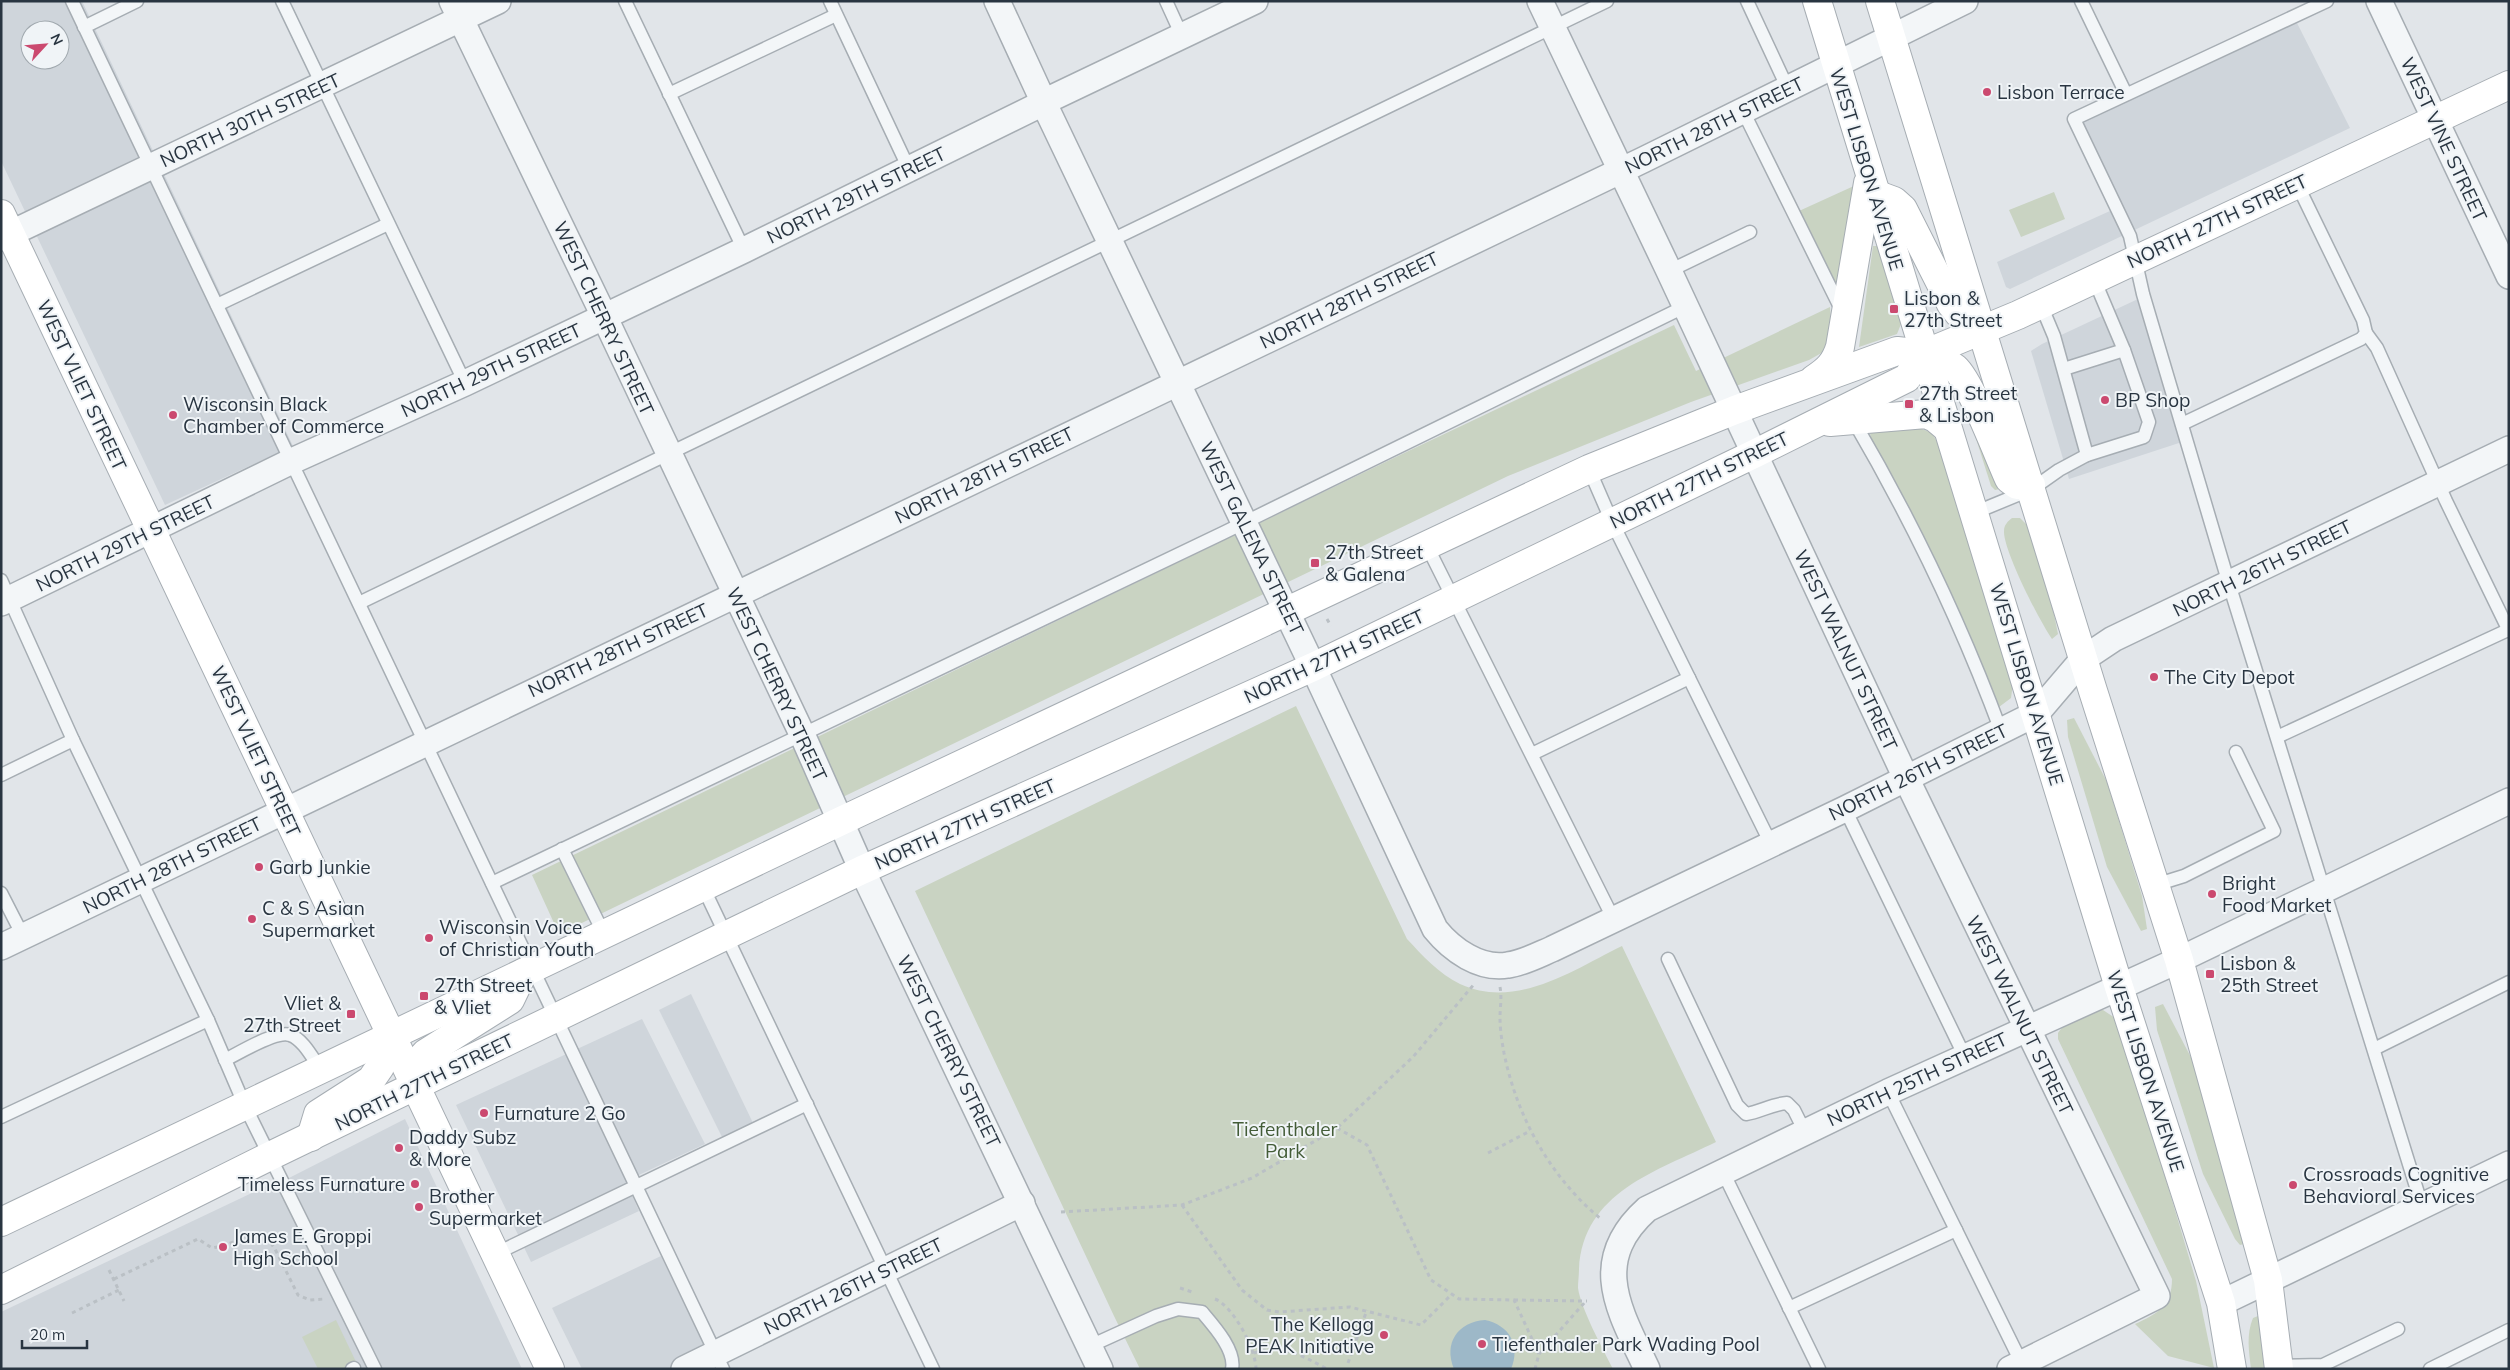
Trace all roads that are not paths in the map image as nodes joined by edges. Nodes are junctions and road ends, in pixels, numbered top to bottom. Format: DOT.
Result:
graph roads {
  1 [pos="72,1"];
  2 [pos="137,1"];
  3 [pos="282,1"];
  4 [pos="498,1"];
  5 [pos="625,1"];
  6 [pos="830,1"];
  7 [pos="997,1"];
  8 [pos="1166,1"];
  9 [pos="1255,1"];
  10 [pos="1540,1"];
  11 [pos="1607,1"];
  12 [pos="1747,1"];
  13 [pos="1817,1"];
  14 [pos="1880,1"];
  15 [pos="1965,1"];
  16 [pos="2081,1"];
  17 [pos="2327,1"];
  18 [pos="2379,1"];
  19 [pos="457,10"];
  20 [pos="836,14"];
  21 [pos="84,27"];
  22 [pos="1553,28"];
  23 [pos="1182,36"];
  24 [pos="1892,39"];
  25 [pos="1835,66"];
  26 [pos="322,85"];
  27 [pos="2509,85"];
  28 [pos="1788,89"];
  29 [pos="669,94"];
  30 [pos="2126,94"];
  31 [pos="1044,103"];
  32 [pos="1743,111"];
  33 [pos="2434,119"];
  34 [pos="151,167"];
  35 [pos="909,169"];
  36 [pos="1621,170"];
  37 [pos="2297,184"];
  38 [pos="1872,185"];
  39 [pos="388,224"];
  40 [pos="4,229"];
  41 [pos="1750,232"];
  42 [pos="1109,242"];
  43 [pos="744,250"];
  44 [pos="2135,260"];
  45 [pos="1669,270"];
  46 [pos="2509,276"];
  47 [pos="2094,279"];
  48 [pos="2041,305"];
  49 [pos="217,306"];
  50 [pos="1686,306"];
  51 [pos="604,316"];
  52 [pos="1846,318"];
  53 [pos="1983,330"];
  54 [pos="2366,333"];
  55 [pos="2124,350"];
  56 [pos="1924,354"];
  57 [pos="2064,369"];
  58 [pos="1177,382"];
  59 [pos="465,383"];
  60 [pos="1805,386"];
  61 [pos="1734,410"];
  62 [pos="1853,420"];
  63 [pos="1816,423"];
  64 [pos="2182,424"];
  65 [pos="1947,428"];
  66 [pos="2509,448"];
  67 [pos="668,453"];
  68 [pos="1754,454"];
  69 [pos="2087,455"];
  70 [pos="292,462"];
  71 [pos="1589,469"];
  72 [pos="2438,483"];
  73 [pos="2031,487"];
  74 [pos="1974,513"];
  75 [pos="1612,522"];
  76 [pos="1244,523"];
  77 [pos="151,531"];
  78 [pos="1428,546"];
  79 [pos="2229,584"];
  80 [pos="4,594"];
  81 [pos="735,595"];
  82 [pos="1455,598"];
  83 [pos="359,604"];
  84 [pos="1287,612"];
  85 [pos="2508,630"];
  86 [pos="2083,659"];
  87 [pos="1313,667"];
  88 [pos="1689,678"];
  89 [pos="2037,713"];
  90 [pos="2001,731"];
  91 [pos="802,734"];
  92 [pos="2277,737"];
  93 [pos="74,740"];
  94 [pos="424,743"];
  95 [pos="2236,752"];
  96 [pos="1532,754"];
  97 [pos="1,775"];
  98 [pos="1906,778"];
  99 [pos="2509,801"];
  100 [pos="1845,809"];
  101 [pos="284,810"];
  102 [pos="841,821"];
  103 [pos="1771,844"];
  104 [pos="562,849"];
  105 [pos="862,870"];
  106 [pos="141,881"];
  107 [pos="492,882"];
  108 [pos="2155,885"];
  109 [pos="703,887"];
  110 [pos="2325,889"];
  111 [pos="1,893"];
  112 [pos="1614,920"];
  113 [pos="604,934"];
  114 [pos="727,935"];
  115 [pos="12,942"];
  116 [pos="1668,959"];
  117 [pos="2179,960"];
  118 [pos="1492,965"];
  119 [pos="528,971"];
  120 [pos="2509,982"];
  121 [pos="2119,987"];
  122 [pos="555,1017"];
  123 [pos="208,1020"];
  124 [pos="2027,1028"];
  125 [pos="391,1037"];
  126 [pos="2374,1049"];
  127 [pos="1965,1057"];
  128 [pos="225,1060"];
  129 [pos="321,1070"];
  130 [pos="415,1087"];
  131 [pos="1888,1092"];
  132 [pos="807,1104"];
  133 [pos="245,1106"];
  134 [pos="1,1117"];
  135 [pos="1805,1132"];
  136 [pos="311,1137"];
  137 [pos="270,1156"];
  138 [pos="2509,1164"];
  139 [pos="1723,1172"];
  140 [pos="635,1185"];
  141 [pos="1022,1203"];
  142 [pos="2422,1206"];
  143 [pos="1,1222"];
  144 [pos="1956,1230"];
  145 [pos="495,1254"];
  146 [pos="886,1269"];
  147 [pos="2268,1280"];
  148 [pos="1,1290"];
  149 [pos="2220,1302"];
  150 [pos="1789,1308"];
  151 [pos="2398,1329"];
  152 [pos="2509,1330"];
  153 [pos="1090,1346"];
  154 [pos="720,1361"];
  155 [pos="2018,1367"];
  156 [pos="2279,1367"];
  157 [pos="374,1369"];
  158 [pos="550,1369"];
  159 [pos="684,1369"];
  160 [pos="933,1369"];
  161 [pos="1100,1369"];
  162 [pos="1232,1369"];
  163 [pos="1647,1369"];
  164 [pos="1819,1369"];
  165 [pos="2232,1369"];
  166 [pos="2430,1369"];
  1 -- 21 [label="lane"];
  2 -- 21 [label="lane"];
  3 -- 26 [label="lane"];
  4 -- 19 [label="street, NORTH 30TH STREET"];
  5 -- 29 [label="lane"];
  6 -- 20 [label="lane"];
  7 -- 31 [label="street, WEST GALENA STREET"];
  8 -- 23 [label="lane"];
  9 -- 23 [label="street, NORTH 29TH STREET"];
  10 -- 22 [label="street, WEST WALNUT STREET"];
  11 -- 22 [label="lane"];
  12 -- 28 [label="lane"];
  13 -- 25 [label="main road, WEST LISBON AVENUE"];
  14 -- 24 [label="main road"];
  15 -- 24 [label="street, NORTH 28TH STREET"];
  16 -- 30 [label="lane"];
  17 -- 30 [label="lane"];
  18 -- 33 [label="street, WEST VINE STREET"];
  19 -- 26 [label="street, NORTH 30TH STREET"];
  19 -- 51 [label="street, WEST CHERRY STREET"];
  20 -- 29 [label="lane"];
  20 -- 35 [label="lane"];
  21 -- 34 [label="lane"];
  22 -- 36 [label="street, WEST WALNUT STREET"];
  22 -- 42 [label="lane"];
  23 -- 31 [label="street, NORTH 29TH STREET"];
  24 -- 25 [label="street, NORTH 28TH STREET"];
  24 -- 53 [label="main road"];
  25 -- 28 [label="street, NORTH 28TH STREET"];
  25 -- 38 [label="main road, WEST LISBON AVENUE"];
  26 -- 34 [label="street, NORTH 30TH STREET"];
  26 -- 39 [label="lane"];
  27 -- 33 [label="main road, NORTH 27TH STREET"];
  28 -- 32 [label="street, NORTH 28TH STREET"];
  29 -- 43 [label="lane"];
  30 -- 44 [label="lane"];
  31 -- 35 [label="street, NORTH 29TH STREET"];
  31 -- 42 [label="street, WEST GALENA STREET"];
  32 -- 36 [label="street, NORTH 28TH STREET"];
  32 -- 52 [label="lane"];
  33 -- 37 [label="main road, NORTH 27TH STREET"];
  33 -- 46 [label="street, WEST VINE STREET"];
  34 -- 40 [label="street, NORTH 30TH STREET"];
  34 -- 49 [label="lane"];
  35 -- 43 [label="street, NORTH 29TH STREET"];
  36 -- 45 [label="street, WEST WALNUT STREET"];
  36 -- 58 [label="street, NORTH 28TH STREET"];
  37 -- 44 [label="main road, NORTH 27TH STREET"];
  37 -- 54 [label="lane"];
  38 -- 52 [label="main road"];
  38 -- 53 [label="main road"];
  38 -- 56 [label="main road, WEST LISBON AVENUE"];
  39 -- 49 [label="lane"];
  39 -- 59 [label="lane"];
  40 -- 77 [label="main road, WEST VLIET STREET"];
  41 -- 45 [label="lane"];
  42 -- 58 [label="street, WEST GALENA STREET"];
  42 -- 67 [label="lane"];
  43 -- 51 [label="street, NORTH 29TH STREET"];
  44 -- 47 [label="main road, NORTH 27TH STREET"];
  44 -- 64 [label="lane"];
  45 -- 50 [label="street, WEST WALNUT STREET"];
  47 -- 48 [label="main road, NORTH 27TH STREET"];
  47 -- 55 [label="lane"];
  48 -- 53 [label="main road, NORTH 27TH STREET"];
  48 -- 57 [label="lane"];
  49 -- 70 [label="lane"];
  50 -- 61 [label="street, WEST WALNUT STREET"];
  50 -- 76 [label="lane"];
  51 -- 59 [label="street, NORTH 29TH STREET"];
  51 -- 67 [label="street, WEST CHERRY STREET"];
  52 -- 60 [label="main road"];
  53 -- 56 [label="main road, NORTH 27TH STREET"];
  53 -- 73 [label="main road"];
  54 -- 64 [label="lane"];
  54 -- 72 [label="lane"];
  55 -- 57 [label="lane"];
  55 -- 69 [label="lane"];
  56 -- 60 [label="main road, NORTH 27TH STREET"];
  56 -- 63 [label="main road, NORTH 27TH STREET"];
  56 -- 65 [label="main road, WEST LISBON AVENUE"];
  56 -- 73 [label="main road"];
  57 -- 69 [label="lane"];
  58 -- 76 [label="street, WEST GALENA STREET"];
  58 -- 81 [label="street, NORTH 28TH STREET"];
  59 -- 70 [label="street, NORTH 29TH STREET"];
  60 -- 61 [label="main road, NORTH 27TH STREET"];
  61 -- 68 [label="street, WEST WALNUT STREET"];
  61 -- 71 [label="main road, NORTH 27TH STREET"];
  62 -- 63 [label="main road"];
  62 -- 65 [label="main road"];
  62 -- 90 [label="lane"];
  63 -- 68 [label="main road, NORTH 27TH STREET"];
  64 -- 79 [label="lane"];
  65 -- 74 [label="main road, WEST LISBON AVENUE"];
  66 -- 72 [label="street, NORTH 26TH STREET"];
  67 -- 81 [label="street, WEST CHERRY STREET"];
  67 -- 83 [label="lane"];
  68 -- 75 [label="main road, NORTH 27TH STREET"];
  68 -- 98 [label="street, WEST WALNUT STREET"];
  69 -- 73 [label="lane"];
  70 -- 77 [label="street, NORTH 29TH STREET"];
  70 -- 83 [label="lane"];
  71 -- 75 [label="lane"];
  71 -- 78 [label="main road, NORTH 27TH STREET"];
  72 -- 79 [label="street, NORTH 26TH STREET"];
  72 -- 85 [label="lane"];
  73 -- 74 [label="lane"];
  73 -- 86 [label="main road"];
  74 -- 89 [label="main road, WEST LISBON AVENUE"];
  75 -- 82 [label="main road, NORTH 27TH STREET"];
  75 -- 88 [label="lane"];
  76 -- 84 [label="street, WEST GALENA STREET"];
  76 -- 91 [label="lane"];
  77 -- 80 [label="street, NORTH 29TH STREET"];
  77 -- 101 [label="main road, WEST VLIET STREET"];
  78 -- 82 [label="lane"];
  78 -- 84 [label="main road, NORTH 27TH STREET"];
  79 -- 86 [label="street, NORTH 26TH STREET"];
  79 -- 92 [label="lane"];
  80 -- 93 [label="lane"];
  81 -- 91 [label="street, WEST CHERRY STREET"];
  81 -- 94 [label="street, NORTH 28TH STREET"];
  82 -- 87 [label="main road, NORTH 27TH STREET"];
  82 -- 96 [label="lane"];
  83 -- 94 [label="lane"];
  84 -- 87 [label="street, WEST GALENA STREET"];
  84 -- 102 [label="main road, NORTH 27TH STREET"];
  85 -- 92 [label="lane"];
  86 -- 89 [label="street, NORTH 26TH STREET"];
  86 -- 108 [label="main road"];
  87 -- 105 [label="main road, NORTH 27TH STREET"];
  87 -- 118 [label="street, WEST GALENA STREET"];
  88 -- 96 [label="lane"];
  88 -- 103 [label="lane"];
  89 -- 90 [label="street, NORTH 26TH STREET"];
  89 -- 121 [label="main road, WEST LISBON AVENUE"];
  90 -- 98 [label="street, NORTH 26TH STREET"];
  91 -- 102 [label="street, WEST CHERRY STREET"];
  91 -- 104 [label="lane"];
  92 -- 110 [label="lane"];
  93 -- 97 [label="lane"];
  93 -- 106 [label="lane"];
  94 -- 101 [label="street, NORTH 28TH STREET"];
  94 -- 107 [label="lane"];
  95 -- 108 [label="lane"];
  96 -- 112 [label="lane"];
  98 -- 100 [label="street, NORTH 26TH STREET"];
  98 -- 124 [label="street, WEST WALNUT STREET"];
  99 -- 110 [label="street, NORTH 25TH STREET"];
  100 -- 103 [label="street, NORTH 26TH STREET"];
  100 -- 127 [label="lane"];
  101 -- 106 [label="street, NORTH 28TH STREET"];
  101 -- 125 [label="main road, WEST VLIET STREET"];
  102 -- 105 [label="street, WEST CHERRY STREET"];
  102 -- 109 [label="main road, NORTH 27TH STREET"];
  103 -- 112 [label="street, NORTH 26TH STREET"];
  104 -- 107 [label="lane"];
  104 -- 113 [label="lane"];
  105 -- 114 [label="main road, NORTH 27TH STREET"];
  105 -- 141 [label="street, WEST CHERRY STREET"];
  106 -- 115 [label="street, NORTH 28TH STREET"];
  106 -- 123 [label="lane"];
  107 -- 119 [label="lane"];
  108 -- 117 [label="main road"];
  109 -- 113 [label="main road, NORTH 27TH STREET"];
  109 -- 114 [label="lane"];
  110 -- 117 [label="street, NORTH 25TH STREET"];
  110 -- 126 [label="lane"];
  111 -- 115 [label="lane"];
  112 -- 118 [label="street, NORTH 26TH STREET"];
  113 -- 119 [label="main road, NORTH 27TH STREET"];
  114 -- 122 [label="main road, NORTH 27TH STREET"];
  114 -- 132 [label="lane"];
  116 -- 135 [label="lane"];
  117 -- 121 [label="street, NORTH 25TH STREET"];
  117 -- 147 [label="main road"];
  119 -- 122 [label="lane"];
  119 -- 125 [label="main road, NORTH 27TH STREET"];
  119 -- 130 [label="main road"];
  120 -- 126 [label="lane"];
  121 -- 124 [label="street, NORTH 25TH STREET"];
  121 -- 149 [label="main road, WEST LISBON AVENUE"];
  122 -- 130 [label="main road, NORTH 27TH STREET"];
  122 -- 140 [label="lane"];
  123 -- 128 [label="lane"];
  123 -- 134 [label="lane"];
  124 -- 127 [label="street, NORTH 25TH STREET"];
  124 -- 155 [label="street, WEST WALNUT STREET"];
  125 -- 129 [label="main road, NORTH 27TH STREET"];
  125 -- 130 [label="main road, WEST VLIET STREET"];
  125 -- 136 [label="main road"];
  126 -- 142 [label="lane"];
  127 -- 131 [label="street, NORTH 25TH STREET"];
  128 -- 129 [label="lane"];
  128 -- 133 [label="lane"];
  129 -- 133 [label="main road, NORTH 27TH STREET"];
  130 -- 136 [label="main road, NORTH 27TH STREET"];
  130 -- 145 [label="main road, WEST VLIET STREET"];
  131 -- 135 [label="street, NORTH 25TH STREET"];
  131 -- 144 [label="lane"];
  132 -- 140 [label="lane"];
  132 -- 146 [label="lane"];
  133 -- 137 [label="lane"];
  133 -- 143 [label="main road, NORTH 27TH STREET"];
  135 -- 139 [label="street, NORTH 25TH STREET"];
  136 -- 137 [label="main road, NORTH 27TH STREET"];
  137 -- 148 [label="main road, NORTH 27TH STREET"];
  137 -- 157 [label="lane"];
  138 -- 142 [label="street"];
  139 -- 150 [label="lane"];
  139 -- 163 [label="street, NORTH 25TH STREET"];
  140 -- 145 [label="lane"];
  140 -- 154 [label="lane"];
  141 -- 146 [label="street, NORTH 26TH STREET"];
  141 -- 153 [label="street, WEST CHERRY STREET"];
  142 -- 147 [label="street"];
  144 -- 150 [label="lane"];
  144 -- 155 [label="lane"];
  145 -- 158 [label="main road, WEST VLIET STREET"];
  146 -- 154 [label="street, NORTH 26TH STREET"];
  146 -- 160 [label="lane"];
  147 -- 149 [label="street"];
  147 -- 156 [label="main road"];
  149 -- 165 [label="main road, WEST LISBON AVENUE"];
  150 -- 164 [label="lane"];
  151 -- 156 [label="lane"];
  152 -- 166 [label="lane"];
  153 -- 161 [label="street, WEST CHERRY STREET"];
  153 -- 162 [label="lane"];
  154 -- 159 [label="street, NORTH 26TH STREET"];
}
